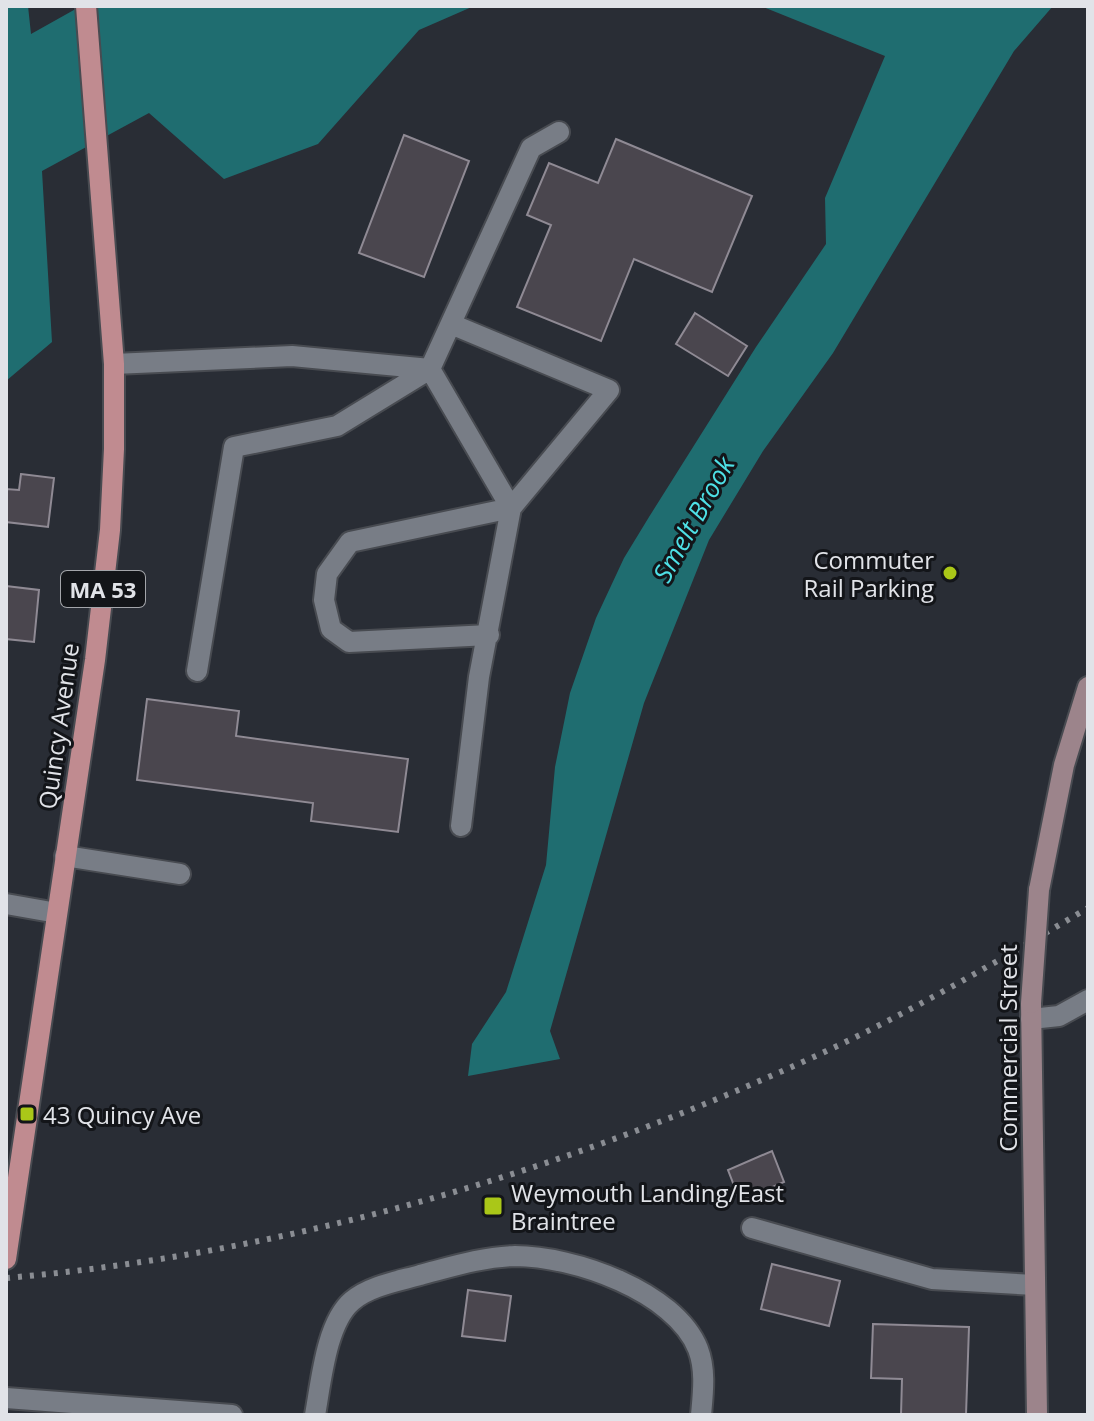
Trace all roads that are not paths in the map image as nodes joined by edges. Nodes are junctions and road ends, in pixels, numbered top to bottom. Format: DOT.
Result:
graph roads {
  1 [pos="86,6"];
  2 [pos="559,132"];
  3 [pos="451,324"];
  4 [pos="114,364"];
  5 [pos="430,369"];
  6 [pos="511,508"];
  7 [pos="489,635"];
  8 [pos="197,671"];
  9 [pos="1088,687"];
  10 [pos="461,826"];
  11 [pos="65,856"];
  12 [pos="180,874"];
  13 [pos="6,904"];
  14 [pos="57,913"];
  15 [pos="1088,1000"];
  16 [pos="1031,1011"];
  17 [pos="752,1228"];
  18 [pos="6,1259"];
  19 [pos="1035,1285"];
  20 [pos="6,1398"];
  21 [pos="232,1415"];
  22 [pos="315,1415"];
  23 [pos="701,1415"];
  24 [pos="1037,1415"];
  1 -- 4 [label="main road, Quincy Avenue / MA 53"];
  2 -- 3 [label="street"];
  3 -- 5 [label="street"];
  3 -- 6 [label="street"];
  4 -- 5 [label="street"];
  4 -- 11 [label="main road, Quincy Avenue / MA 53"];
  5 -- 6 [label="street"];
  5 -- 8 [label="street"];
  6 -- 7 [label="street"];
  6 -- 7 [label="street"];
  7 -- 10 [label="street"];
  9 -- 16 [label="main road, Commercial Street, bridge"];
  11 -- 12 [label="street"];
  11 -- 14 [label="main road, Quincy Avenue / MA 53"];
  13 -- 14 [label="street"];
  14 -- 18 [label="main road, Quincy Avenue / MA 53"];
  15 -- 16 [label="street"];
  16 -- 19 [label="main road, Commercial Street"];
  17 -- 19 [label="street"];
  19 -- 24 [label="main road, Commercial Street"];
  20 -- 21 [label="street"];
  22 -- 23 [label="street"];
}
